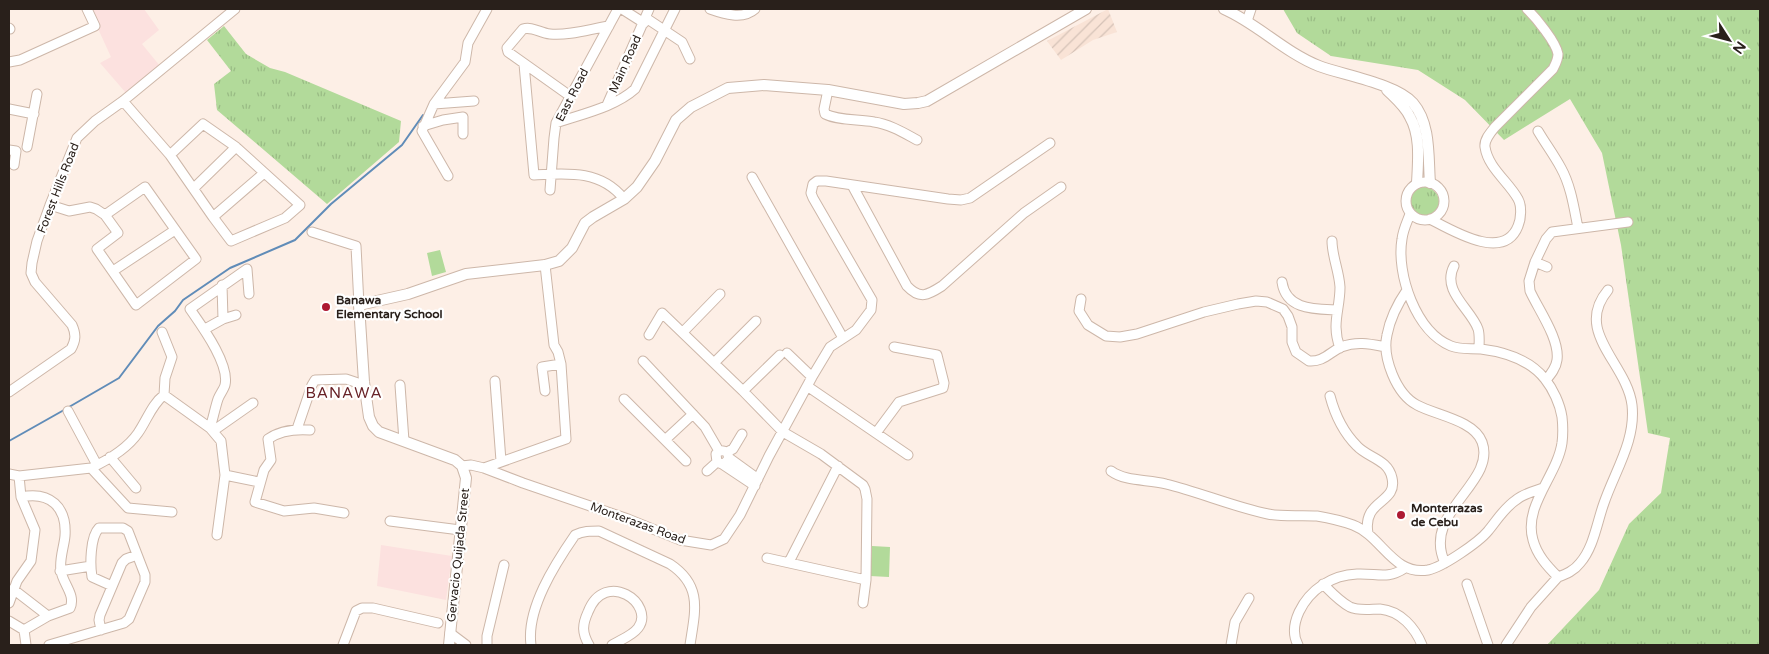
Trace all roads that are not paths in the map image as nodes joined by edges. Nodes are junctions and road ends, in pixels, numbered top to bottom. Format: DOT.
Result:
graph roads {
  1 [pos="87,9"];
  2 [pos="235,9"];
  3 [pos="487,9"];
  4 [pos="620,9"];
  5 [pos="675,9"];
  6 [pos="710,9"];
  7 [pos="755,9"];
  8 [pos="1086,9"];
  9 [pos="1224,9"];
  10 [pos="1250,9"];
  11 [pos="1526,9"];
  12 [pos="646,16"];
  13 [pos="1247,21"];
  14 [pos="609,26"];
  15 [pos="665,31"];
  16 [pos="690,59"];
  17 [pos="9,62"];
  18 [pos="524,64"];
  19 [pos="1384,87"];
  20 [pos="828,90"];
  21 [pos="37,94"];
  22 [pos="570,96"];
  23 [pos="123,101"];
  24 [pos="474,101"];
  25 [pos="434,104"];
  26 [pos="607,105"];
  27 [pos="9,109"];
  28 [pos="34,114"];
  29 [pos="556,123"];
  30 [pos="423,126"];
  31 [pos="1538,131"];
  32 [pos="463,134"];
  33 [pos="917,140"];
  34 [pos="1050,143"];
  35 [pos="28,147"];
  36 [pos="236,148"];
  37 [pos="9,150"];
  38 [pos="170,155"];
  39 [pos="14,165"];
  40 [pos="264,173"];
  41 [pos="551,174"];
  42 [pos="448,176"];
  43 [pos="752,177"];
  44 [pos="1417,183"];
  45 [pos="1430,183"];
  46 [pos="852,185"];
  47 [pos="1061,187"];
  48 [pos="194,188"];
  49 [pos="550,190"];
  50 [pos="624,199"];
  51 [pos="50,205"];
  52 [pos="1410,214"];
  53 [pos="105,216"];
  54 [pos="213,217"];
  55 [pos="1430,219"];
  56 [pos="1628,222"];
  57 [pos="1578,228"];
  58 [pos="175,230"];
  59 [pos="312,232"];
  60 [pos="1332,241"];
  61 [pos="1535,262"];
  62 [pos="545,265"];
  63 [pos="1454,266"];
  64 [pos="1547,267"];
  65 [pos="113,271"];
  66 [pos="1282,282"];
  67 [pos="222,286"];
  68 [pos="1407,290"];
  69 [pos="1608,290"];
  70 [pos="249,294"];
  71 [pos="720,294"];
  72 [pos="1081,299"];
  73 [pos="359,305"];
  74 [pos="1336,310"];
  75 [pos="236,315"];
  76 [pos="223,319"];
  77 [pos="756,321"];
  78 [pos="205,329"];
  79 [pos="162,332"];
  80 [pos="683,332"];
  81 [pos="649,334"];
  82 [pos="843,338"];
  83 [pos="894,347"];
  84 [pos="1386,347"];
  85 [pos="1340,348"];
  86 [pos="1479,349"];
  87 [pos="643,361"];
  88 [pos="714,363"];
  89 [pos="561,364"];
  90 [pos="812,377"];
  91 [pos="1546,380"];
  92 [pos="495,381"];
  93 [pos="400,384"];
  94 [pos="364,385"];
  95 [pos="807,386"];
  96 [pos="545,391"];
  97 [pos="743,391"];
  98 [pos="9,392"];
  99 [pos="164,395"];
  100 [pos="1330,396"];
  101 [pos="624,399"];
  102 [pos="253,403"];
  103 [pos="68,411"];
  104 [pos="693,414"];
  105 [pos="297,429"];
  106 [pos="212,430"];
  107 [pos="310,430"];
  108 [pos="783,432"];
  109 [pos="876,433"];
  110 [pos="742,434"];
  111 [pos="665,440"];
  112 [pos="404,441"];
  113 [pos="908,455"];
  114 [pos="110,457"];
  115 [pos="723,457"];
  116 [pos="501,461"];
  117 [pos="686,461"];
  118 [pos="462,466"];
  119 [pos="838,466"];
  120 [pos="94,467"];
  121 [pos="484,468"];
  122 [pos="1111,471"];
  123 [pos="707,472"];
  124 [pos="9,474"];
  125 [pos="225,475"];
  126 [pos="19,476"];
  127 [pos="260,482"];
  128 [pos="756,482"];
  129 [pos="136,488"];
  130 [pos="1544,488"];
  131 [pos="22,497"];
  132 [pos="172,512"];
  133 [pos="344,513"];
  134 [pos="390,521"];
  135 [pos="460,530"];
  136 [pos="1368,533"];
  137 [pos="217,535"];
  138 [pos="137,555"];
  139 [pos="767,558"];
  140 [pos="789,562"];
  141 [pos="1445,563"];
  142 [pos="504,565"];
  143 [pos="91,566"];
  144 [pos="1405,568"];
  145 [pos="60,571"];
  146 [pos="1558,578"];
  147 [pos="866,580"];
  148 [pos="1323,584"];
  149 [pos="1467,584"];
  150 [pos="112,586"];
  151 [pos="13,589"];
  152 [pos="1249,598"];
  153 [pos="9,603"];
  154 [pos="863,603"];
  155 [pos="48,616"];
  156 [pos="9,621"];
  157 [pos="438,623"];
  158 [pos="24,630"];
  159 [pos="101,630"];
  160 [pos="450,633"];
  161 [pos="26,645"];
  162 [pos="49,645"];
  163 [pos="343,645"];
  164 [pos="449,645"];
  165 [pos="466,645"];
  166 [pos="487,645"];
  167 [pos="530,645"];
  168 [pos="589,645"];
  169 [pos="612,645"];
  170 [pos="690,645"];
  171 [pos="1231,645"];
  172 [pos="1298,645"];
  173 [pos="1422,645"];
  174 [pos="1488,645"];
  175 [pos="1506,645"];
  1 -- 17 [label="street"];
  2 -- 23 [label="street, Forest Hills Road"];
  3 -- 25 [label="street"];
  4 -- 12 [label="street"];
  4 -- 14 [label="street, East Road"];
  5 -- 15 [label="street"];
  6 -- 7 [label="street"];
  8 -- 20 [label="street"];
  9 -- 13 [label="street"];
  10 -- 13 [label="street"];
  11 -- 55 [label="street"];
  12 -- 15 [label="street"];
  12 -- 26 [label="street, Main Road"];
  13 -- 19 [label="street"];
  14 -- 18 [label="street"];
  14 -- 22 [label="street, East Road"];
  15 -- 16 [label="street"];
  15 -- 26 [label="street"];
  18 -- 22 [label="street"];
  18 -- 41 [label="street"];
  19 -- 44 [label="street"];
  19 -- 45 [label="street"];
  20 -- 33 [label="street"];
  20 -- 50 [label="street"];
  21 -- 28 [label="street"];
  22 -- 29 [label="street, East Road"];
  23 -- 38 [label="street"];
  23 -- 51 [label="street, Forest Hills Road"];
  24 -- 25 [label="street"];
  25 -- 30 [label="street"];
  26 -- 29 [label="street"];
  27 -- 28 [label="street"];
  28 -- 35 [label="street"];
  29 -- 41 [label="street, East Road"];
  30 -- 32 [label="street"];
  30 -- 42 [label="street"];
  31 -- 57 [label="street"];
  34 -- 46 [label="street"];
  36 -- 38 [label="street"];
  36 -- 40 [label="street"];
  36 -- 48 [label="street"];
  37 -- 39 [label="street"];
  38 -- 48 [label="street"];
  40 -- 54 [label="street"];
  40 -- 54 [label="street"];
  41 -- 49 [label="street, East Road"];
  41 -- 50 [label="street"];
  43 -- 82 [label="street"];
  44 -- 45 [label="street"];
  44 -- 52 [label="street"];
  45 -- 55 [label="street"];
  46 -- 47 [label="street"];
  46 -- 82 [label="street, Monterazas Road"];
  48 -- 54 [label="street"];
  50 -- 62 [label="street"];
  51 -- 53 [label="street"];
  51 -- 98 [label="street, Forest Hills Road"];
  52 -- 55 [label="street"];
  52 -- 68 [label="street"];
  53 -- 58 [label="street"];
  53 -- 65 [label="street"];
  56 -- 57 [label="street"];
  57 -- 61 [label="street"];
  58 -- 65 [label="street"];
  58 -- 65 [label="street"];
  59 -- 73 [label="street"];
  60 -- 74 [label="street"];
  61 -- 64 [label="street"];
  61 -- 91 [label="street"];
  62 -- 73 [label="street"];
  62 -- 89 [label="street"];
  63 -- 86 [label="street"];
  66 -- 74 [label="street"];
  67 -- 70 [label="street"];
  67 -- 76 [label="street"];
  67 -- 78 [label="street"];
  68 -- 84 [label="street"];
  68 -- 86 [label="street"];
  69 -- 146 [label="street"];
  71 -- 80 [label="street"];
  72 -- 85 [label="street"];
  73 -- 94 [label="street"];
  74 -- 85 [label="street"];
  75 -- 76 [label="street"];
  76 -- 78 [label="street"];
  77 -- 88 [label="street"];
  78 -- 106 [label="street"];
  79 -- 99 [label="street"];
  80 -- 81 [label="street"];
  80 -- 88 [label="street"];
  82 -- 90 [label="street, Monterazas Road"];
  83 -- 109 [label="street"];
  84 -- 85 [label="street"];
  84 -- 141 [label="street"];
  86 -- 91 [label="street"];
  87 -- 104 [label="street"];
  88 -- 97 [label="street"];
  89 -- 96 [label="street"];
  89 -- 116 [label="street"];
  90 -- 95 [label="street, Monterazas Road"];
  90 -- 97 [label="street"];
  91 -- 130 [label="street"];
  92 -- 116 [label="street"];
  93 -- 112 [label="street"];
  94 -- 105 [label="street"];
  94 -- 112 [label="street"];
  95 -- 108 [label="street, Monterazas Road"];
  95 -- 109 [label="street"];
  97 -- 108 [label="street"];
  99 -- 106 [label="street"];
  99 -- 114 [label="street"];
  100 -- 136 [label="street"];
  101 -- 111 [label="street"];
  102 -- 106 [label="street"];
  103 -- 120 [label="street"];
  104 -- 111 [label="street"];
  104 -- 115 [label="street"];
  105 -- 107 [label="street"];
  105 -- 127 [label="street"];
  106 -- 125 [label="street"];
  108 -- 119 [label="street"];
  108 -- 128 [label="street, Monterazas Road"];
  109 -- 113 [label="street"];
  110 -- 115 [label="street"];
  111 -- 117 [label="street"];
  112 -- 118 [label="street"];
  114 -- 120 [label="street"];
  114 -- 129 [label="street"];
  115 -- 123 [label="street"];
  115 -- 128 [label="street"];
  116 -- 121 [label="street"];
  118 -- 121 [label="street, Monterazas Road"];
  118 -- 135 [label="street, Gervacio Quijada Street"];
  119 -- 140 [label="street"];
  119 -- 147 [label="street"];
  120 -- 126 [label="street"];
  120 -- 132 [label="street"];
  121 -- 128 [label="street, Monterazas Road"];
  122 -- 136 [label="street"];
  124 -- 126 [label="street"];
  125 -- 127 [label="street"];
  125 -- 137 [label="street"];
  126 -- 131 [label="street"];
  127 -- 133 [label="street"];
  130 -- 141 [label="street"];
  130 -- 146 [label="street"];
  131 -- 145 [label="street"];
  131 -- 151 [label="street"];
  134 -- 135 [label="street"];
  135 -- 160 [label="street, Gervacio Quijada Street"];
  136 -- 144 [label="street"];
  138 -- 143 [label="street"];
  138 -- 150 [label="street"];
  138 -- 159 [label="street"];
  139 -- 140 [label="street"];
  140 -- 147 [label="street"];
  141 -- 144 [label="street"];
  142 -- 166 [label="street"];
  143 -- 145 [label="street"];
  143 -- 150 [label="street"];
  144 -- 148 [label="street"];
  145 -- 155 [label="street"];
  146 -- 175 [label="street"];
  147 -- 154 [label="street"];
  148 -- 172 [label="street"];
  148 -- 173 [label="street"];
  149 -- 174 [label="street"];
  150 -- 159 [label="street"];
  151 -- 153 [label="street"];
  151 -- 155 [label="street"];
  152 -- 171 [label="street"];
  155 -- 158 [label="street"];
  156 -- 158 [label="street"];
  157 -- 163 [label="street"];
  158 -- 161 [label="street"];
  159 -- 162 [label="street"];
  160 -- 164 [label="street, Gervacio Quijada Street"];
  160 -- 165 [label="street"];
  167 -- 170 [label="street"];
  168 -- 169 [label="street"];
}
